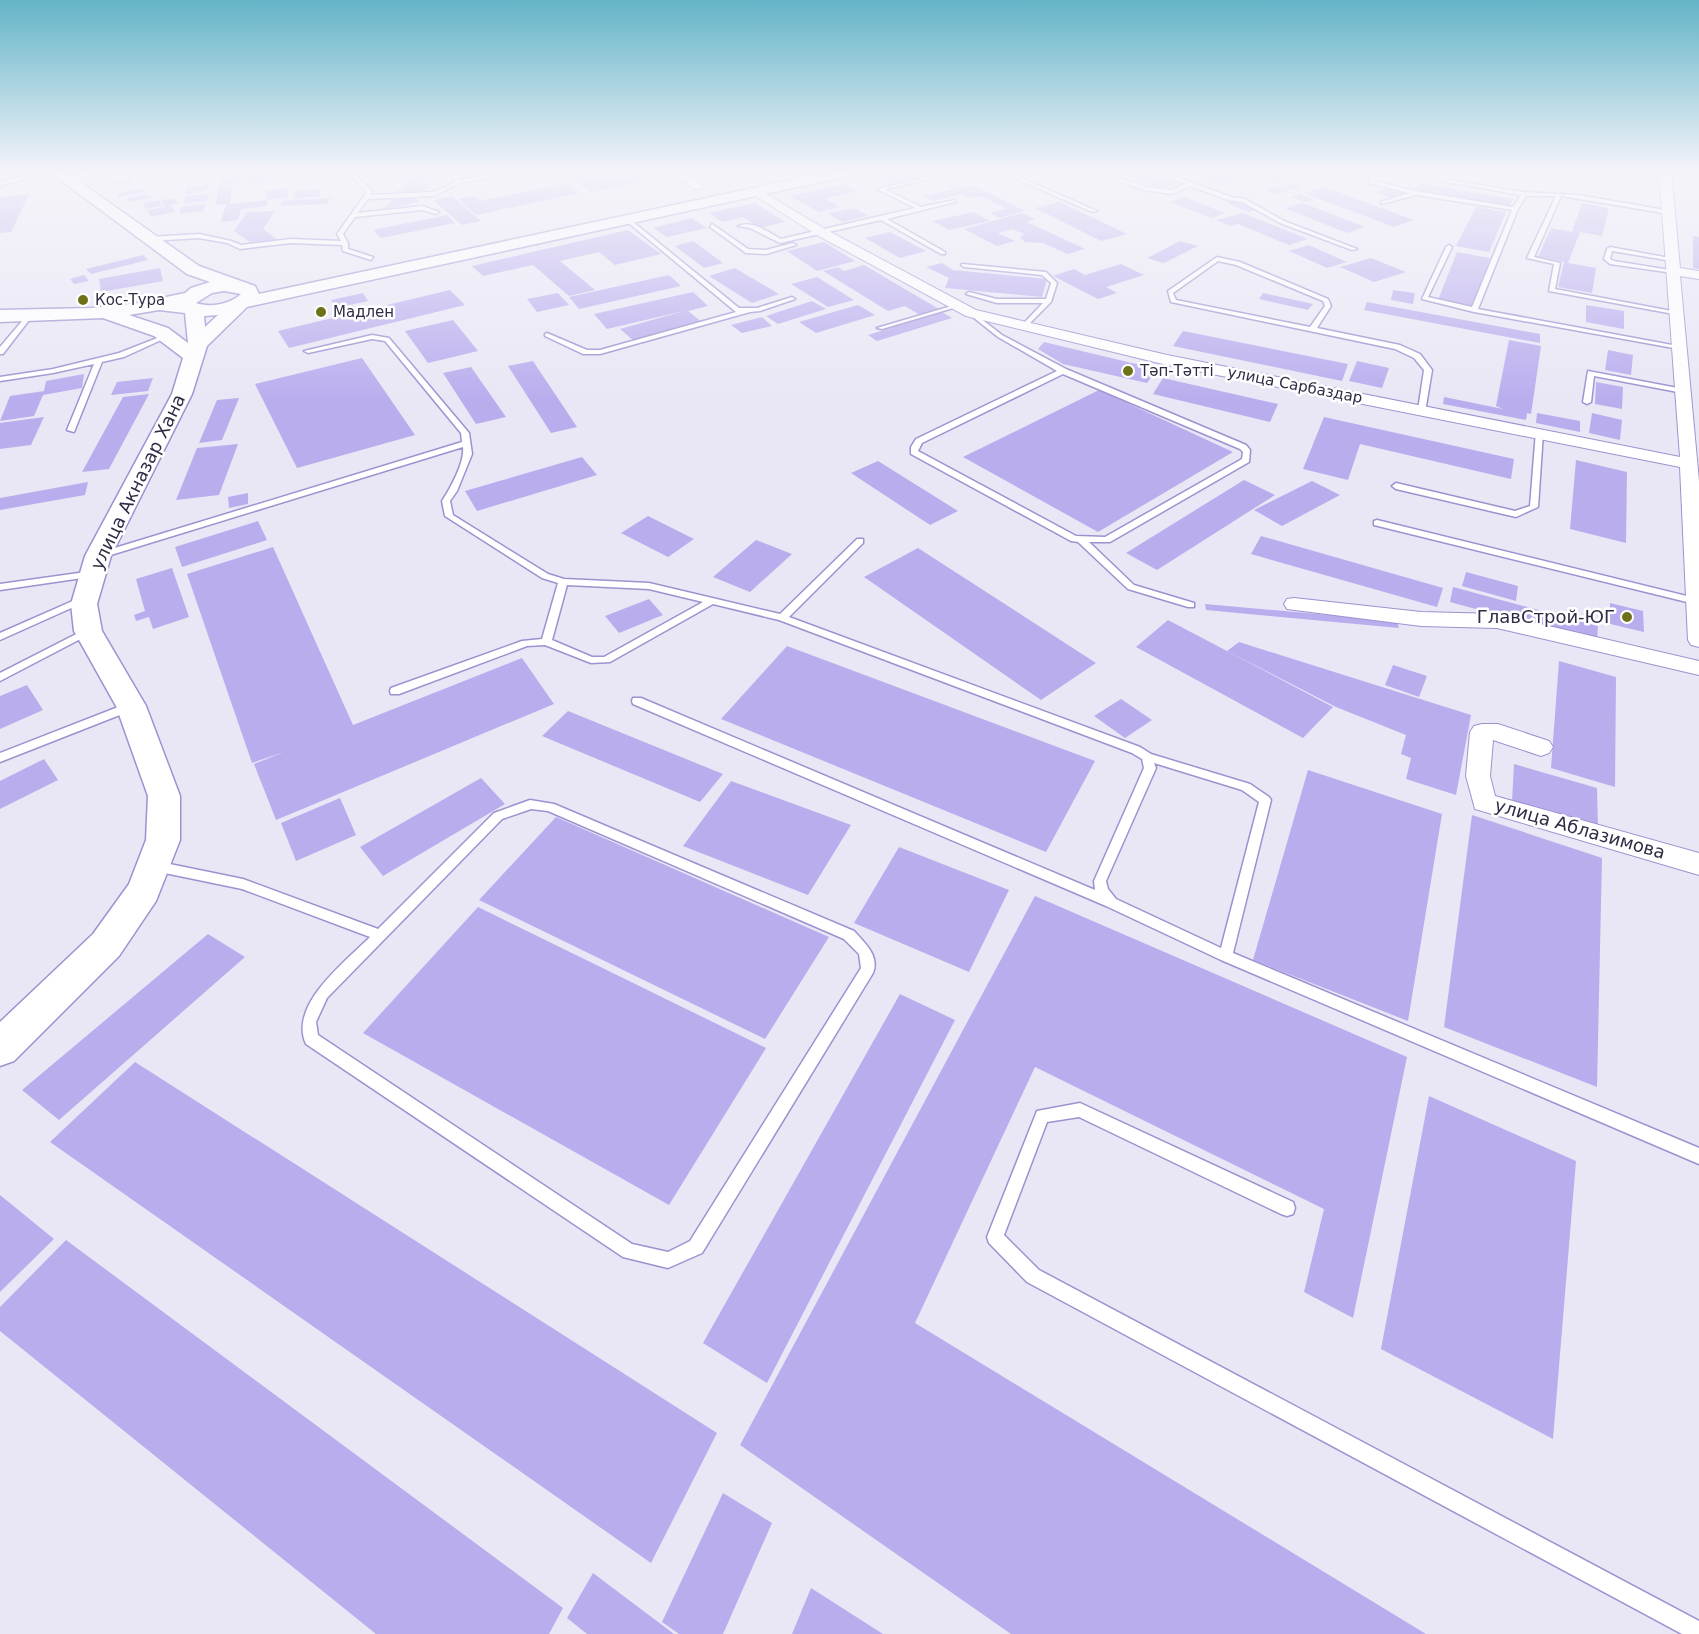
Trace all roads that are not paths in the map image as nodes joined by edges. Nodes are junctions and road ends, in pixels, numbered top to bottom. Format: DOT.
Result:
graph roads {
  1 [pos="160,246"];
  2 [pos="345,246"];
  3 [pos="488,246"];
  4 [pos="659,246"];
  5 [pos="740,246"];
  6 [pos="785,246"];
  7 [pos="847,246"];
  8 [pos="931,246"];
  9 [pos="1347,246"];
  10 [pos="1500,246"];
  11 [pos="1535,246"];
  12 [pos="1672,246"];
  13 [pos="1449,247"];
  14 [pos="1354,249"];
  15 [pos="943,253"];
  16 [pos="376,256"];
  17 [pos="337,265"];
  18 [pos="964,265"];
  19 [pos="1673,265"];
  20 [pos="193,270"];
  21 [pos="1699,275"];
  22 [pos="260,282"];
  23 [pos="969,294"];
  24 [pos="238,295"];
  25 [pos="792,299"];
  26 [pos="1049,301"];
  27 [pos="194,302"];
  28 [pos="964,310"];
  29 [pos="1474,310"];
  30 [pos="747,311"];
  31 [pos="99,312"];
  32 [pos="1677,314"];
  33 [pos="0,315"];
  34 [pos="30,315"];
  35 [pos="1024,326"];
  36 [pos="880,328"];
  37 [pos="1312,330"];
  38 [pos="547,335"];
  39 [pos="167,336"];
  40 [pos="1679,347"];
  41 [pos="196,350"];
  42 [pos="308,351"];
  43 [pos="0,352"];
  44 [pos="99,360"];
  45 [pos="1063,371"];
  46 [pos="0,379"];
  47 [pos="1683,391"];
  48 [pos="1587,402"];
  49 [pos="1422,410"];
  50 [pos="71,430"];
  51 [pos="1539,432"];
  52 [pos="467,443"];
  53 [pos="1689,464"];
  54 [pos="1396,486"];
  55 [pos="1377,523"];
  56 [pos="860,541"];
  57 [pos="1082,541"];
  58 [pos="92,576"];
  59 [pos="563,582"];
  60 [pos="0,587"];
  61 [pos="712,601"];
  62 [pos="1697,602"];
  63 [pos="1294,604"];
  64 [pos="1191,605"];
  65 [pos="782,618"];
  66 [pos="88,631"];
  67 [pos="0,637"];
  68 [pos="1699,640"];
  69 [pos="546,642"];
  70 [pos="1699,668"];
  71 [pos="0,677"];
  72 [pos="395,691"];
  73 [pos="637,701"];
  74 [pos="131,706"];
  75 [pos="1541,747"];
  76 [pos="1147,757"];
  77 [pos="0,758"];
  78 [pos="1699,864"];
  79 [pos="154,866"];
  80 [pos="1111,903"];
  81 [pos="380,935"];
  82 [pos="1226,956"];
  83 [pos="0,1048"];
  84 [pos="1699,1156"];
  85 [pos="1287,1208"];
  86 [pos="1699,1632"];
  1 -- 20 [label="main road"];
  2 -- 16 [label="lane"];
  3 -- 24 [label="main road"];
  4 -- 30 [label="lane"];
  5 -- 6 [label="lane"];
  7 -- 28 [label="street, улица Сарбаздар"];
  8 -- 15 [label="lane"];
  9 -- 14 [label="lane"];
  10 -- 29 [label="lane"];
  11 -- 32 [label="lane"];
  12 -- 19 [label="street"];
  13 -- 29 [label="lane"];
  16 -- 17 [label="main road"];
  18 -- 26 [label="lane"];
  19 -- 19 [label="lane"];
  19 -- 21 [label="street"];
  19 -- 32 [label="street"];
  20 -- 24 [label="main road"];
  20 -- 27 [label="main road, улица Акназар Хана"];
  22 -- 24 [label="main road"];
  23 -- 26 [label="lane"];
  24 -- 27 [label="main road"];
  24 -- 41 [label="main road, улица Акназар Хана"];
  25 -- 30 [label="lane"];
  26 -- 35 [label="lane"];
  27 -- 31 [label="main road"];
  27 -- 41 [label="main road, улица Акназар Хана"];
  28 -- 35 [label="street, улица Сарбаздар"];
  28 -- 36 [label="lane"];
  28 -- 45 [label="lane"];
  29 -- 40 [label="lane"];
  30 -- 38 [label="lane"];
  31 -- 34 [label="main road"];
  31 -- 39 [label="main road"];
  32 -- 40 [label="street"];
  33 -- 34 [label="main road"];
  34 -- 43 [label="lane"];
  35 -- 49 [label="street, улица Сарбаздар"];
  37 -- 37 [label="lane"];
  37 -- 49 [label="lane"];
  39 -- 41 [label="main road"];
  39 -- 44 [label="lane"];
  40 -- 47 [label="street"];
  41 -- 58 [label="main road, улица Акназар Хана"];
  42 -- 52 [label="lane"];
  44 -- 46 [label="lane"];
  44 -- 50 [label="lane"];
  45 -- 57 [label="lane"];
  45 -- 57 [label="lane"];
  47 -- 48 [label="lane"];
  47 -- 53 [label="street"];
  49 -- 51 [label="street, улица Сарбаздар"];
  51 -- 53 [label="street, улица Сарбаздар"];
  51 -- 54 [label="lane"];
  52 -- 58 [label="lane"];
  52 -- 59 [label="lane"];
  53 -- 62 [label="street"];
  55 -- 62 [label="lane"];
  56 -- 65 [label="lane"];
  57 -- 64 [label="lane"];
  58 -- 60 [label="lane"];
  58 -- 66 [label="main road"];
  58 -- 67 [label="lane"];
  59 -- 61 [label="lane"];
  59 -- 69 [label="lane"];
  61 -- 65 [label="lane"];
  61 -- 69 [label="lane"];
  62 -- 68 [label="street"];
  63 -- 70 [label="street"];
  65 -- 76 [label="lane"];
  66 -- 71 [label="lane"];
  66 -- 74 [label="main road"];
  69 -- 72 [label="lane"];
  73 -- 80 [label="lane"];
  74 -- 77 [label="lane"];
  74 -- 79 [label="main road"];
  75 -- 78 [label="street, улица Аблазимова"];
  76 -- 80 [label="lane"];
  76 -- 82 [label="lane"];
  79 -- 81 [label="lane"];
  79 -- 83 [label="main road"];
  80 -- 82 [label="lane"];
  81 -- 81 [label="lane"];
  82 -- 84 [label="lane"];
  85 -- 86 [label="lane"];
}
